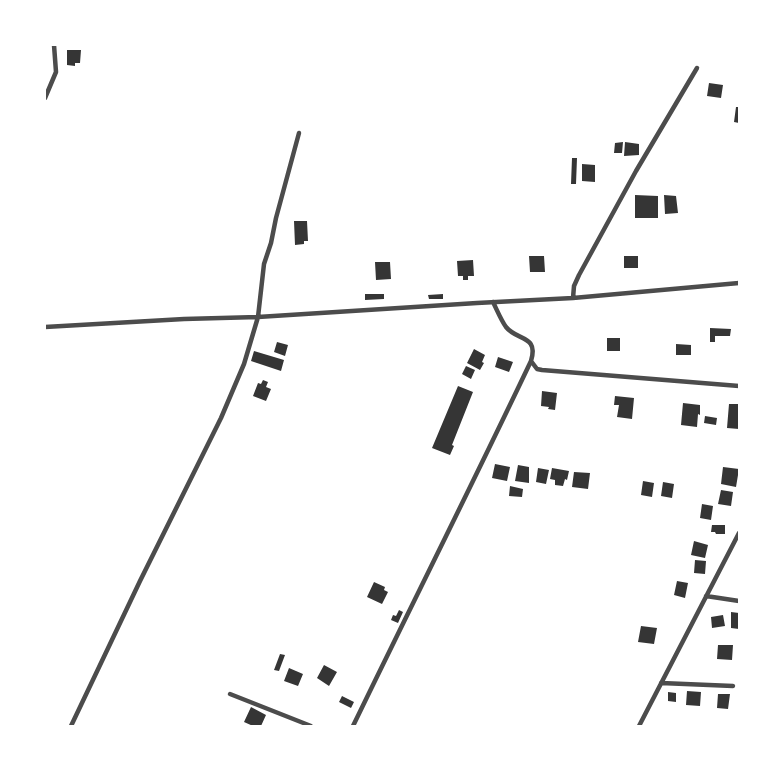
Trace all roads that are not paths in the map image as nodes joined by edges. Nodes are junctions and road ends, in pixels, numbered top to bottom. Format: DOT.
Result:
graph roads {
  1 [pos="54,45"];
  2 [pos="697,68"];
  3 [pos="45,98"];
  4 [pos="299,133"];
  5 [pos="739,283"];
  6 [pos="572,298"];
  7 [pos="493,302"];
  8 [pos="258,317"];
  9 [pos="45,327"];
  10 [pos="531,361"];
  11 [pos="739,386"];
  12 [pos="739,533"];
  13 [pos="706,596"];
  14 [pos="739,601"];
  15 [pos="661,682"];
  16 [pos="733,686"];
  17 [pos="230,694"];
  18 [pos="71,726"];
  19 [pos="311,726"];
  20 [pos="353,726"];
  21 [pos="639,726"];
  1 -- 3 [label="street"];
  2 -- 6 [label="street"];
  4 -- 8 [label="street"];
  5 -- 6 [label="street"];
  6 -- 7 [label="street"];
  7 -- 8 [label="street"];
  7 -- 10 [label="street"];
  8 -- 9 [label="street"];
  8 -- 18 [label="street"];
  10 -- 11 [label="street"];
  10 -- 20 [label="street"];
  12 -- 13 [label="street"];
  13 -- 14 [label="street"];
  13 -- 15 [label="street"];
  15 -- 16 [label="street"];
  15 -- 21 [label="street"];
  17 -- 19 [label="street"];
}
